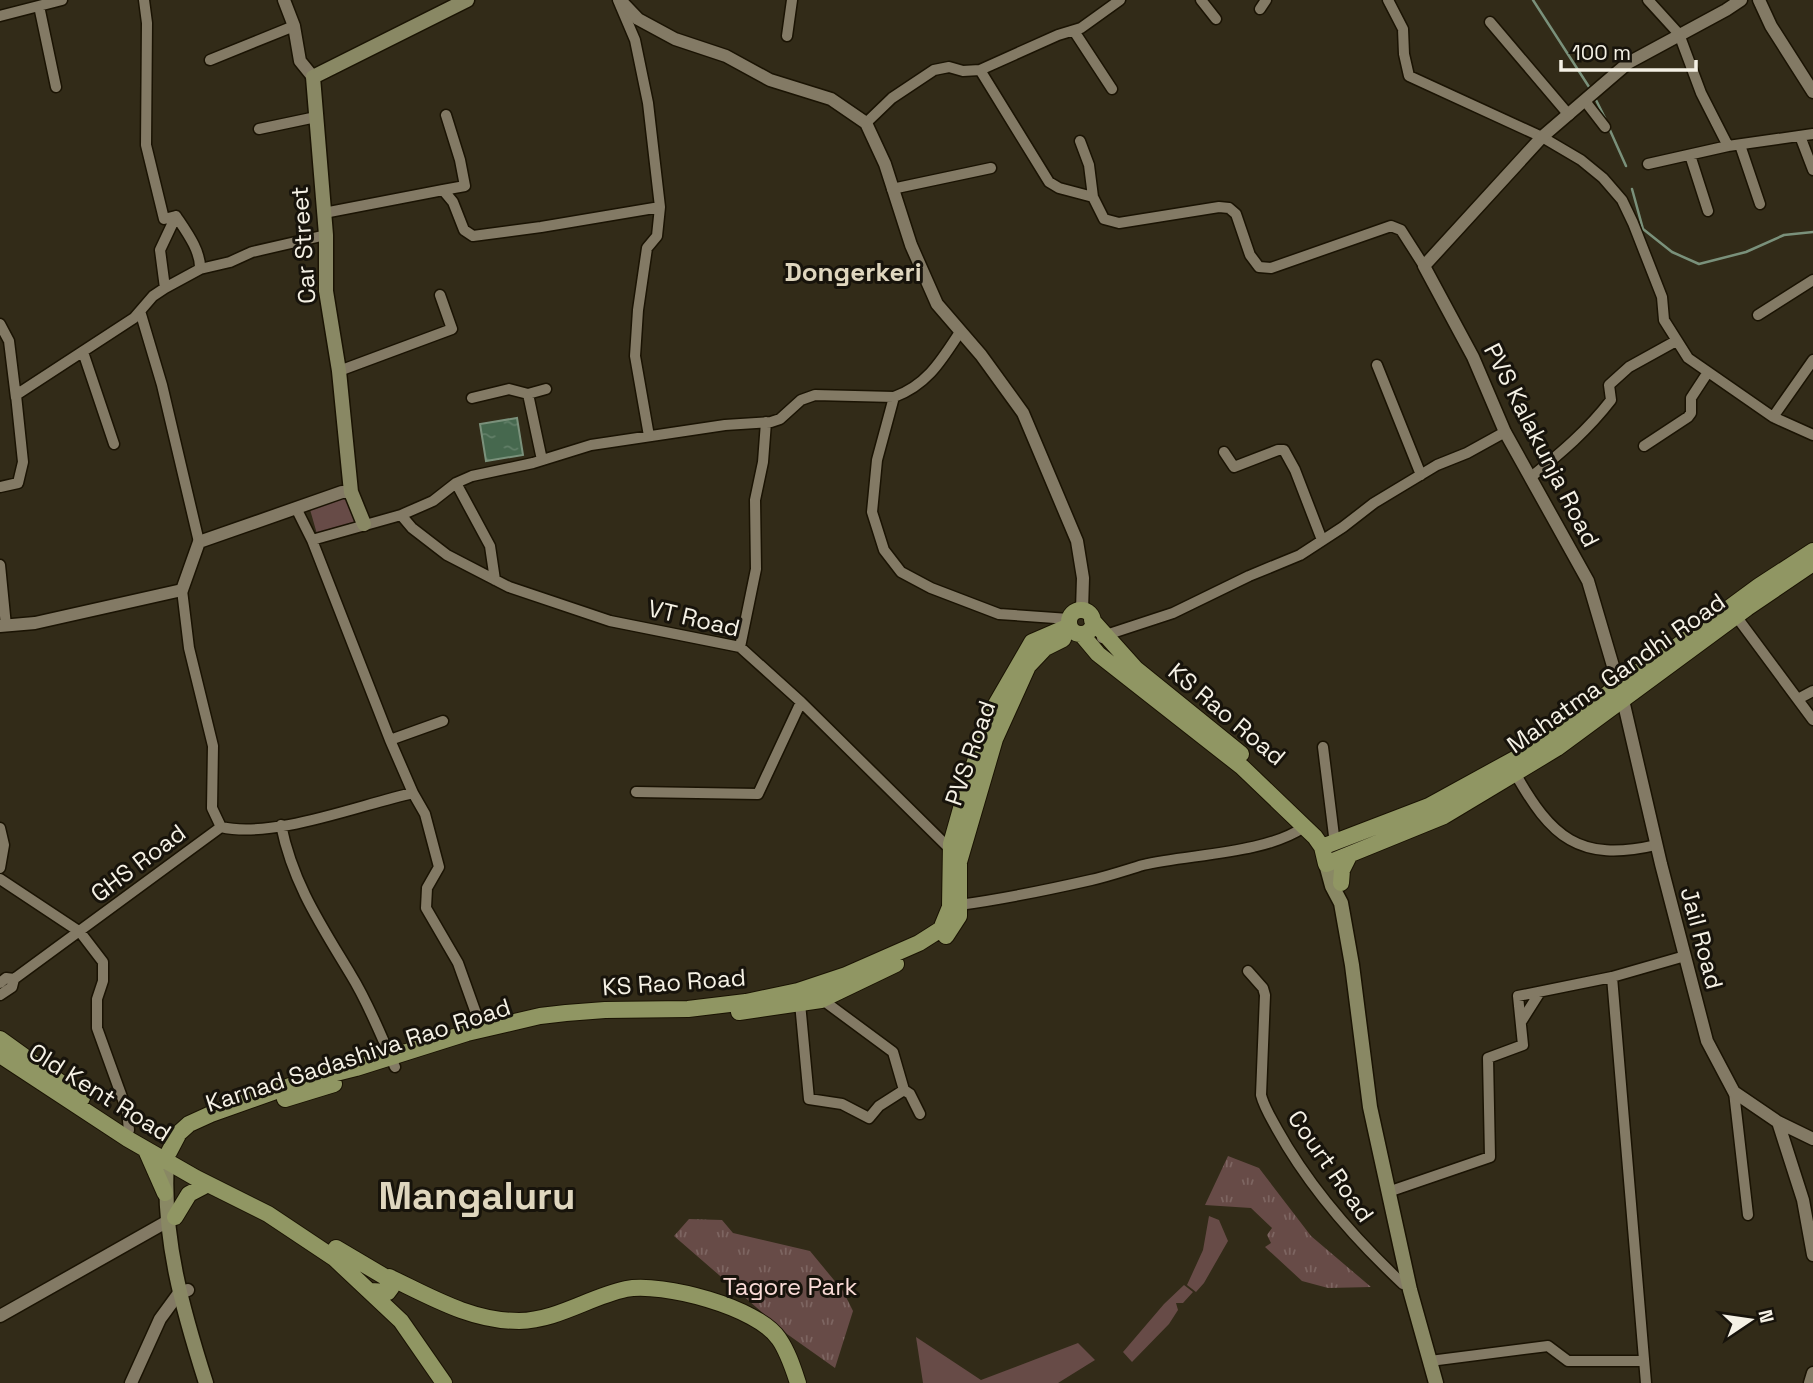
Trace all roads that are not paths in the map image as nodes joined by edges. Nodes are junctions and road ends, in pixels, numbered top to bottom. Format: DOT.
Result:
graph roads {
  1 [pos="62,0"];
  2 [pos="144,0"];
  3 [pos="284,0"];
  4 [pos="467,0"];
  5 [pos="619,0"];
  6 [pos="792,0"];
  7 [pos="1120,0"];
  8 [pos="1201,0"];
  9 [pos="1388,0"];
  10 [pos="1648,0"];
  11 [pos="1741,0"];
  12 [pos="1760,0"];
  13 [pos="446,5"];
  14 [pos="39,6"];
  15 [pos="0,16"];
  16 [pos="1216,19"];
  17 [pos="1490,22"];
  18 [pos="293,26"];
  19 [pos="658,30"];
  20 [pos="1074,31"];
  21 [pos="1679,34"];
  22 [pos="787,36"];
  23 [pos="635,40"];
  24 [pos="210,60"];
  25 [pos="980,70"];
  26 [pos="313,77"];
  27 [pos="56,87"];
  28 [pos="1112,89"];
  29 [pos="1813,92"];
  30 [pos="1586,100"];
  31 [pos="1569,115"];
  32 [pos="446,116"];
  33 [pos="316,117"];
  34 [pos="866,123"];
  35 [pos="1605,127"];
  36 [pos="259,129"];
  37 [pos="1813,134"];
  38 [pos="1800,136"];
  39 [pos="1542,137"];
  40 [pos="1080,141"];
  41 [pos="1734,145"];
  42 [pos="1690,155"];
  43 [pos="1648,164"];
  44 [pos="991,167"];
  45 [pos="1813,170"];
  46 [pos="892,189"];
  47 [pos="443,190"];
  48 [pos="1093,197"];
  49 [pos="1760,204"];
  50 [pos="660,207"];
  51 [pos="1708,211"];
  52 [pos="324,213"];
  53 [pos="176,216"];
  54 [pos="326,235"];
  55 [pos="1424,266"];
  56 [pos="200,269"];
  57 [pos="1813,280"];
  58 [pos="164,288"];
  59 [pos="440,295"];
  60 [pos="1758,315"];
  61 [pos="139,317"];
  62 [pos="0,324"];
  63 [pos="960,332"];
  64 [pos="1676,341"];
  65 [pos="83,352"];
  66 [pos="1813,360"];
  67 [pos="1377,365"];
  68 [pos="339,371"];
  69 [pos="1708,372"];
  70 [pos="546,389"];
  71 [pos="528,394"];
  72 [pos="894,397"];
  73 [pos="16,398"];
  74 [pos="472,398"];
  75 [pos="1773,417"];
  76 [pos="766,422"];
  77 [pos="1506,432"];
  78 [pos="1813,435"];
  79 [pos="649,436"];
  80 [pos="114,444"];
  81 [pos="1644,446"];
  82 [pos="1224,452"];
  83 [pos="542,460"];
  84 [pos="1421,475"];
  85 [pos="1531,477"];
  86 [pos="456,484"];
  87 [pos="0,486"];
  88 [pos="351,492"];
  89 [pos="296,508"];
  90 [pos="401,515"];
  91 [pos="364,524"];
  92 [pos="312,540"];
  93 [pos="1322,540"];
  94 [pos="200,542"];
  95 [pos="1813,551"];
  96 [pos="1813,563"];
  97 [pos="0,565"];
  98 [pos="495,580"];
  99 [pos="183,590"];
  100 [pos="1736,616"];
  101 [pos="3,626"];
  102 [pos="1080,627"];
  103 [pos="1106,635"];
  104 [pos="740,646"];
  105 [pos="1813,691"];
  106 [pos="1621,692"];
  107 [pos="1798,699"];
  108 [pos="801,702"];
  109 [pos="1813,720"];
  110 [pos="443,721"];
  111 [pos="390,740"];
  112 [pos="1323,747"];
  113 [pos="1515,773"];
  114 [pos="636,792"];
  115 [pos="413,793"];
  116 [pos="1299,817"];
  117 [pos="281,825"];
  118 [pos="221,827"];
  119 [pos="0,828"];
  120 [pos="1656,845"];
  121 [pos="1335,846"];
  122 [pos="955,853"];
  123 [pos="0,868"];
  124 [pos="0,879"];
  125 [pos="1340,883"];
  126 [pos="1340,903"];
  127 [pos="959,910"];
  128 [pos="80,932"];
  129 [pos="1685,956"];
  130 [pos="1248,971"];
  131 [pos="1612,977"];
  132 [pos="14,979"];
  133 [pos="0,983"];
  134 [pos="1540,992"];
  135 [pos="818,993"];
  136 [pos="0,995"];
  137 [pos="800,1003"];
  138 [pos="1521,1023"];
  139 [pos="482,1030"];
  140 [pos="0,1038"];
  141 [pos="0,1055"];
  142 [pos="393,1062"];
  143 [pos="904,1090"];
  144 [pos="1734,1092"];
  145 [pos="920,1115"];
  146 [pos="1778,1122"];
  147 [pos="129,1130"];
  148 [pos="1813,1139"];
  149 [pos="146,1150"];
  150 [pos="172,1159"];
  151 [pos="1791,1161"];
  152 [pos="208,1184"];
  153 [pos="1388,1192"];
  154 [pos="165,1193"];
  155 [pos="1748,1214"];
  156 [pos="171,1219"];
  157 [pos="1813,1255"];
  158 [pos="389,1277"];
  159 [pos="408,1286"];
  160 [pos="370,1291"];
  161 [pos="1407,1291"];
  162 [pos="183,1292"];
  163 [pos="0,1316"];
  164 [pos="401,1321"];
  165 [pos="1430,1362"];
  166 [pos="1644,1362"];
  167 [pos="1813,1373"];
  168 [pos="131,1383"];
  169 [pos="206,1383"];
  170 [pos="215,1383"];
  171 [pos="444,1383"];
  172 [pos="798,1383"];
  173 [pos="1436,1383"];
  174 [pos="1646,1383"];
  175 [pos="1810,1383"];
  1 -- 14 [label="street"];
  2 -- 53 [label="street"];
  3 -- 18 [label="street, Car Street"];
  4 -- 13 [label="main road"];
  5 -- 19 [label="street"];
  5 -- 23 [label="street"];
  6 -- 22 [label="street"];
  7 -- 20 [label="street"];
  8 -- 16 [label="street"];
  9 -- 39 [label="street"];
  10 -- 21 [label="street"];
  11 -- 21 [label="street"];
  12 -- 29 [label="street"];
  13 -- 26 [label="main road"];
  14 -- 15 [label="street"];
  14 -- 27 [label="street"];
  17 -- 31 [label="street"];
  18 -- 24 [label="street"];
  18 -- 26 [label="street, Car Street"];
  19 -- 23 [label="street"];
  19 -- 34 [label="street"];
  20 -- 25 [label="street"];
  20 -- 28 [label="street"];
  21 -- 30 [label="street"];
  21 -- 41 [label="street"];
  23 -- 50 [label="street"];
  25 -- 34 [label="street"];
  25 -- 48 [label="street"];
  26 -- 33 [label="main road, Car Street"];
  30 -- 31 [label="street"];
  30 -- 35 [label="street"];
  31 -- 39 [label="street"];
  32 -- 47 [label="street"];
  33 -- 36 [label="street"];
  33 -- 52 [label="main road, Car Street"];
  34 -- 46 [label="street"];
  37 -- 38 [label="street"];
  38 -- 41 [label="street"];
  38 -- 45 [label="street"];
  39 -- 55 [label="street"];
  39 -- 64 [label="street"];
  40 -- 48 [label="street"];
  41 -- 42 [label="street"];
  41 -- 49 [label="street"];
  42 -- 43 [label="street"];
  42 -- 51 [label="street"];
  44 -- 46 [label="street"];
  46 -- 63 [label="street"];
  47 -- 50 [label="street"];
  47 -- 52 [label="street"];
  48 -- 55 [label="street, PVS Kalakunja Road"];
  50 -- 79 [label="street"];
  52 -- 54 [label="main road, Car Street"];
  53 -- 56 [label="street"];
  53 -- 58 [label="street"];
  54 -- 56 [label="street"];
  54 -- 68 [label="main road, Car Street"];
  55 -- 77 [label="street, PVS Kalakunja Road"];
  56 -- 58 [label="street"];
  57 -- 60 [label="street"];
  58 -- 61 [label="street"];
  59 -- 68 [label="street"];
  61 -- 65 [label="street"];
  61 -- 94 [label="street"];
  62 -- 73 [label="street"];
  63 -- 72 [label="street"];
  63 -- 102 [label="street"];
  64 -- 69 [label="street"];
  64 -- 85 [label="street"];
  65 -- 73 [label="street"];
  65 -- 80 [label="street"];
  66 -- 75 [label="street"];
  67 -- 84 [label="street"];
  68 -- 88 [label="main road, Car Street"];
  69 -- 75 [label="street"];
  69 -- 81 [label="street"];
  70 -- 71 [label="street"];
  71 -- 74 [label="street"];
  71 -- 83 [label="street"];
  72 -- 76 [label="street"];
  72 -- 102 [label="street"];
  73 -- 87 [label="street"];
  75 -- 78 [label="street"];
  76 -- 79 [label="street"];
  76 -- 104 [label="street"];
  77 -- 84 [label="street"];
  77 -- 85 [label="street, PVS Kalakunja Road"];
  79 -- 83 [label="street"];
  82 -- 93 [label="street"];
  83 -- 86 [label="street"];
  84 -- 93 [label="street"];
  85 -- 106 [label="street, PVS Kalakunja Road"];
  86 -- 90 [label="street"];
  86 -- 98 [label="street"];
  88 -- 89 [label="street"];
  88 -- 91 [label="main road, Car Street"];
  89 -- 92 [label="street"];
  89 -- 94 [label="street"];
  90 -- 91 [label="street"];
  90 -- 98 [label="street, VT Road"];
  91 -- 92 [label="street"];
  92 -- 111 [label="street"];
  93 -- 103 [label="street"];
  94 -- 99 [label="street"];
  95 -- 106 [label="main road, Mahatma Gandhi Road"];
  96 -- 100 [label="main road, Mahatma Gandhi Road"];
  97 -- 101 [label="street"];
  98 -- 104 [label="street, VT Road"];
  99 -- 101 [label="street"];
  99 -- 118 [label="street"];
  100 -- 106 [label="main road, Mahatma Gandhi Road"];
  100 -- 107 [label="street"];
  102 -- 103 [label="main road, KS Rao Road"];
  102 -- 116 [label="main road, KS Rao Road"];
  102 -- 122 [label="main road, PVS Road"];
  103 -- 116 [label="main road, KS Rao Road"];
  104 -- 108 [label="street, VT Road"];
  105 -- 107 [label="street"];
  106 -- 113 [label="main road, Mahatma Gandhi Road"];
  106 -- 120 [label="street, Jail Road"];
  106 -- 121 [label="main road, Mahatma Gandhi Road"];
  107 -- 109 [label="street"];
  108 -- 114 [label="street"];
  108 -- 122 [label="street, VT Road"];
  110 -- 111 [label="street"];
  111 -- 115 [label="street"];
  112 -- 121 [label="street"];
  113 -- 120 [label="street"];
  113 -- 121 [label="main road, Mahatma Gandhi Road"];
  115 -- 117 [label="street"];
  115 -- 139 [label="street"];
  116 -- 121 [label="main road, KS Rao Road"];
  116 -- 127 [label="street"];
  117 -- 118 [label="street"];
  117 -- 142 [label="street"];
  118 -- 128 [label="street, GHS Road"];
  119 -- 123 [label="street"];
  120 -- 129 [label="street, Jail Road"];
  121 -- 125 [label="main road"];
  121 -- 126 [label="main road"];
  122 -- 127 [label="main road, PVS Road"];
  122 -- 135 [label="main road, KS Rao Road"];
  124 -- 128 [label="street"];
  125 -- 126 [label="main road"];
  126 -- 153 [label="main road"];
  127 -- 135 [label="main road, Karnad Sadashiva Rao Road"];
  128 -- 132 [label="street, GHS Road"];
  128 -- 147 [label="street"];
  129 -- 131 [label="street"];
  129 -- 144 [label="street, Jail Road"];
  130 -- 161 [label="street, Court Road"];
  131 -- 134 [label="street"];
  131 -- 166 [label="street"];
  132 -- 133 [label="street"];
  132 -- 136 [label="street"];
  134 -- 138 [label="street"];
  134 -- 138 [label="street"];
  135 -- 137 [label="main road, Karnad Sadashiva Rao Road"];
  135 -- 139 [label="main road, KS Rao Road"];
  135 -- 143 [label="street"];
  137 -- 142 [label="main road, Karnad Sadashiva Rao Road"];
  137 -- 143 [label="street"];
  138 -- 153 [label="street"];
  139 -- 142 [label="main road, KS Rao Road"];
  140 -- 147 [label="main road"];
  141 -- 149 [label="main road, Old Kent Road"];
  142 -- 150 [label="main road, Karnad Sadashiva Rao Road"];
  143 -- 145 [label="street"];
  144 -- 146 [label="street, Jail Road"];
  144 -- 155 [label="street"];
  146 -- 148 [label="street, Jail Road"];
  146 -- 151 [label="street"];
  147 -- 150 [label="main road"];
  148 -- 151 [label="street"];
  149 -- 150 [label="main road, Old Kent Road"];
  149 -- 154 [label="main road"];
  150 -- 152 [label="main road"];
  150 -- 154 [label="main road"];
  150 -- 156 [label="main road"];
  150 -- 158 [label="main road"];
  151 -- 157 [label="street"];
  152 -- 156 [label="main road"];
  152 -- 160 [label="main road"];
  153 -- 161 [label="main road"];
  154 -- 156 [label="main road"];
  156 -- 162 [label="main road"];
  156 -- 163 [label="street"];
  158 -- 159 [label="main road"];
  158 -- 160 [label="main road"];
  159 -- 164 [label="main road"];
  159 -- 172 [label="main road"];
  160 -- 164 [label="main road"];
  161 -- 165 [label="main road"];
  162 -- 168 [label="street"];
  162 -- 169 [label="main road"];
  162 -- 170 [label="main road"];
  164 -- 171 [label="main road"];
  165 -- 166 [label="street"];
  165 -- 173 [label="main road"];
  166 -- 174 [label="street"];
  167 -- 175 [label="street"];
}
